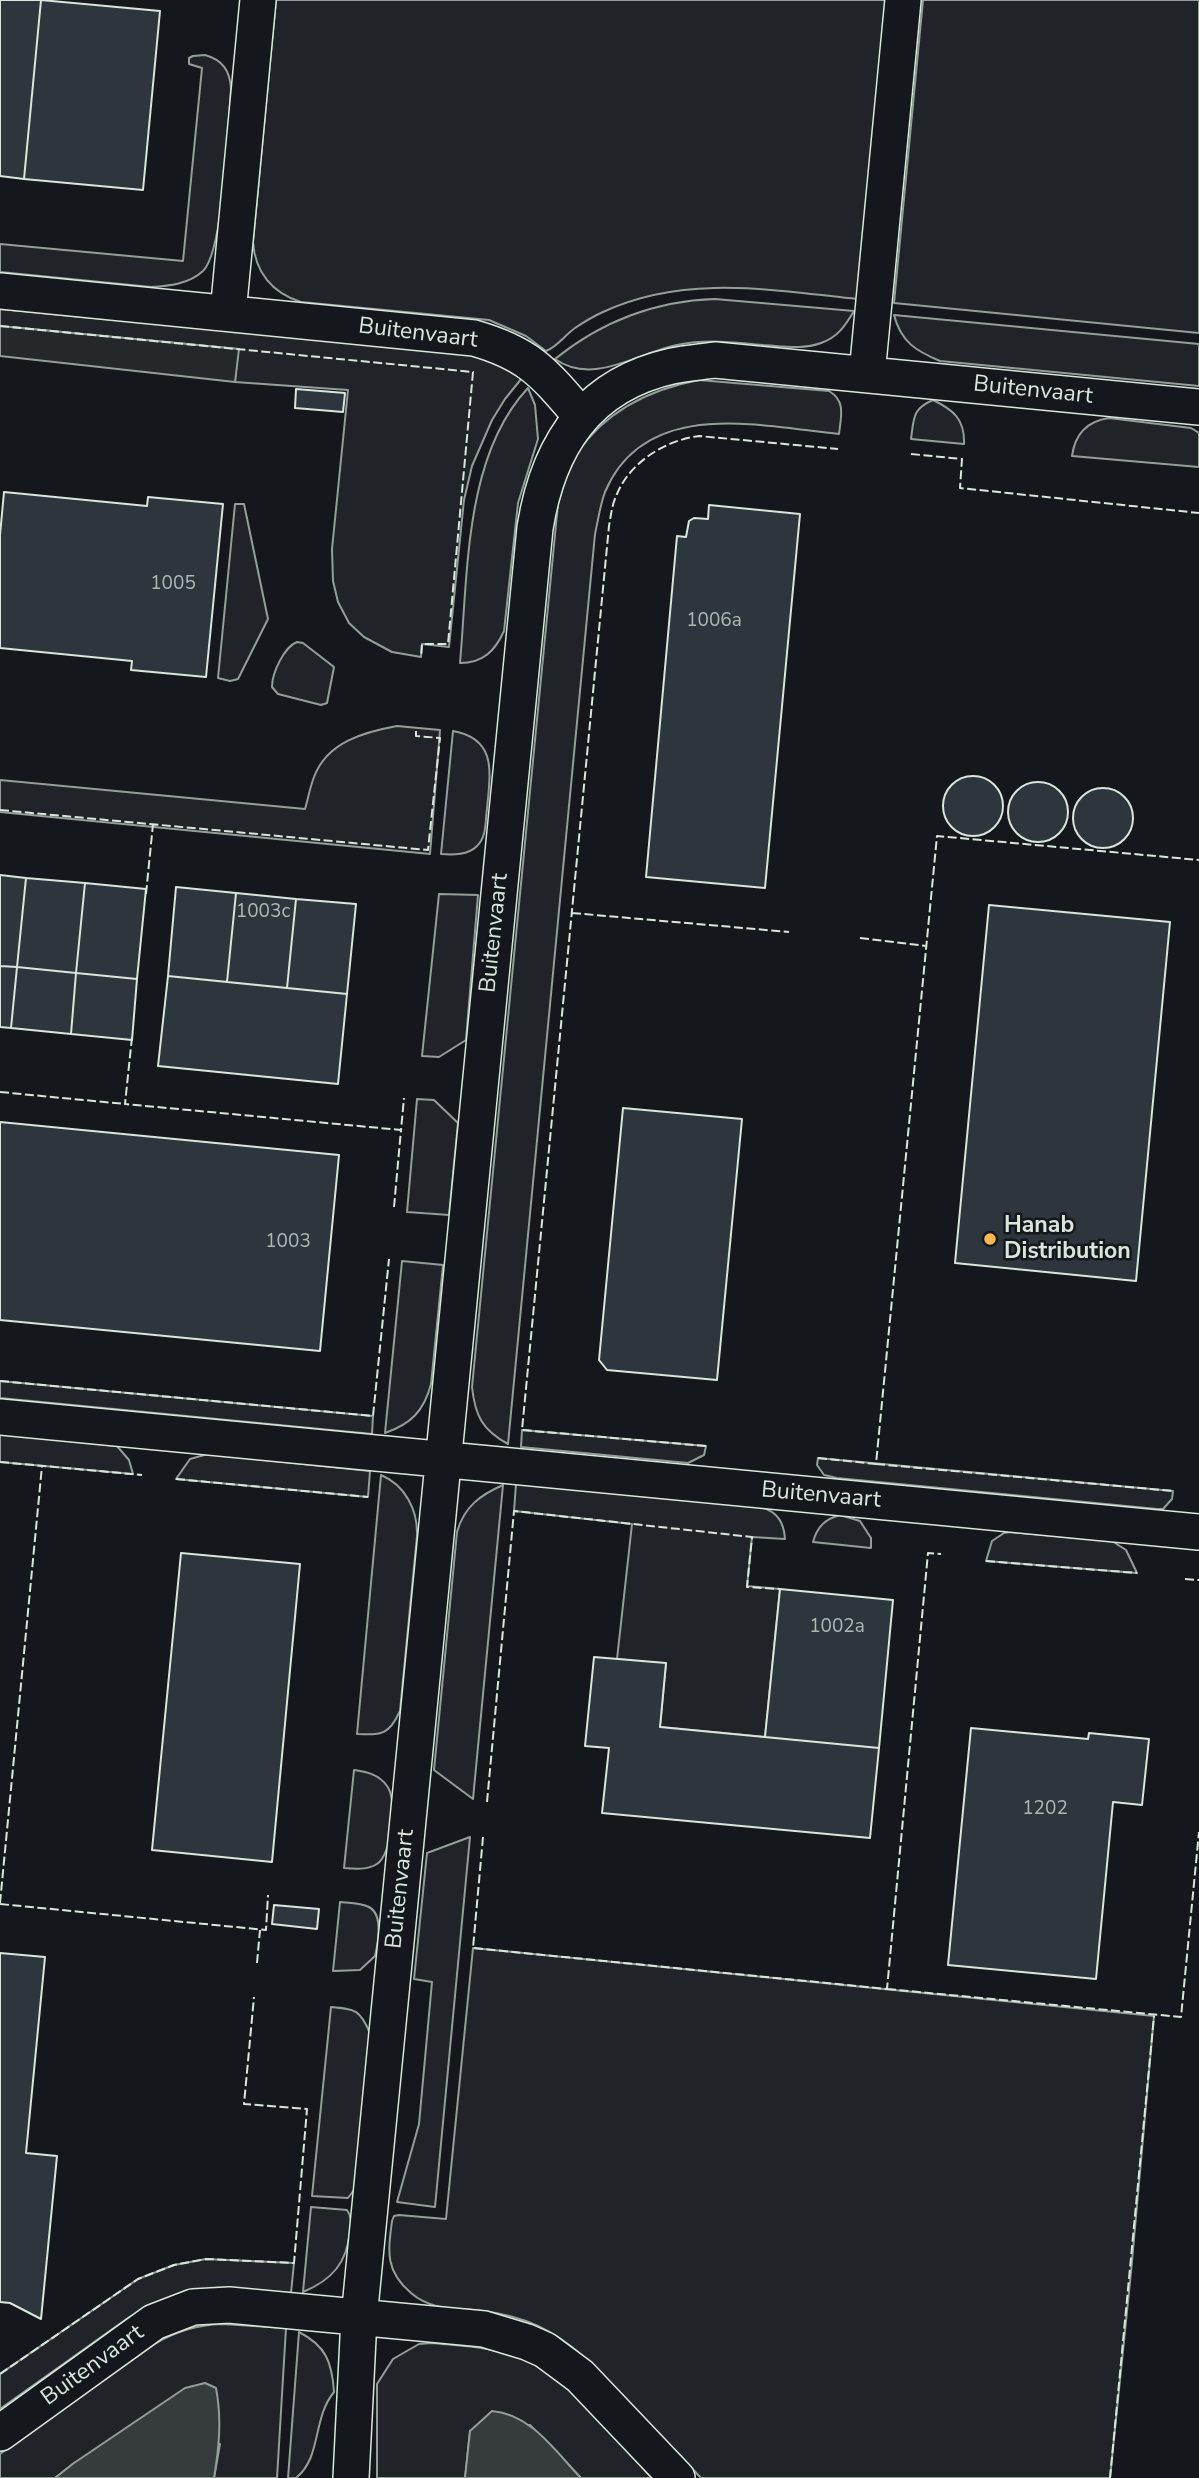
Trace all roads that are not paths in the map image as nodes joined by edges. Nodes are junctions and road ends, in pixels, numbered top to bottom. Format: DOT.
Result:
graph roads {
  1 [pos="258,0"];
  2 [pos="903,0"];
  3 [pos="0,291"];
  4 [pos="228,313"];
  5 [pos="867,374"];
  6 [pos="1199,407"];
  7 [pos="581,416"];
  8 [pos="0,1418"];
  9 [pos="444,1460"];
  10 [pos="1199,1532"];
  11 [pos="359,2318"];
  12 [pos="0,2433"];
  13 [pos="351,2478"];
  14 [pos="677,2478"];
  1 -- 4 [label="street"];
  2 -- 5 [label="street"];
  3 -- 4 [label="street, Buitenvaart"];
  4 -- 7 [label="street, Buitenvaart"];
  5 -- 6 [label="street, Buitenvaart"];
  5 -- 7 [label="street, Buitenvaart"];
  7 -- 9 [label="street, Buitenvaart"];
  8 -- 9 [label="street, Buitenvaart"];
  9 -- 10 [label="street, Buitenvaart"];
  9 -- 11 [label="street, Buitenvaart"];
  11 -- 12 [label="street, Buitenvaart"];
  11 -- 13 [label="street, Buitenvaart"];
  11 -- 14 [label="street, Buitenvaart"];
}
